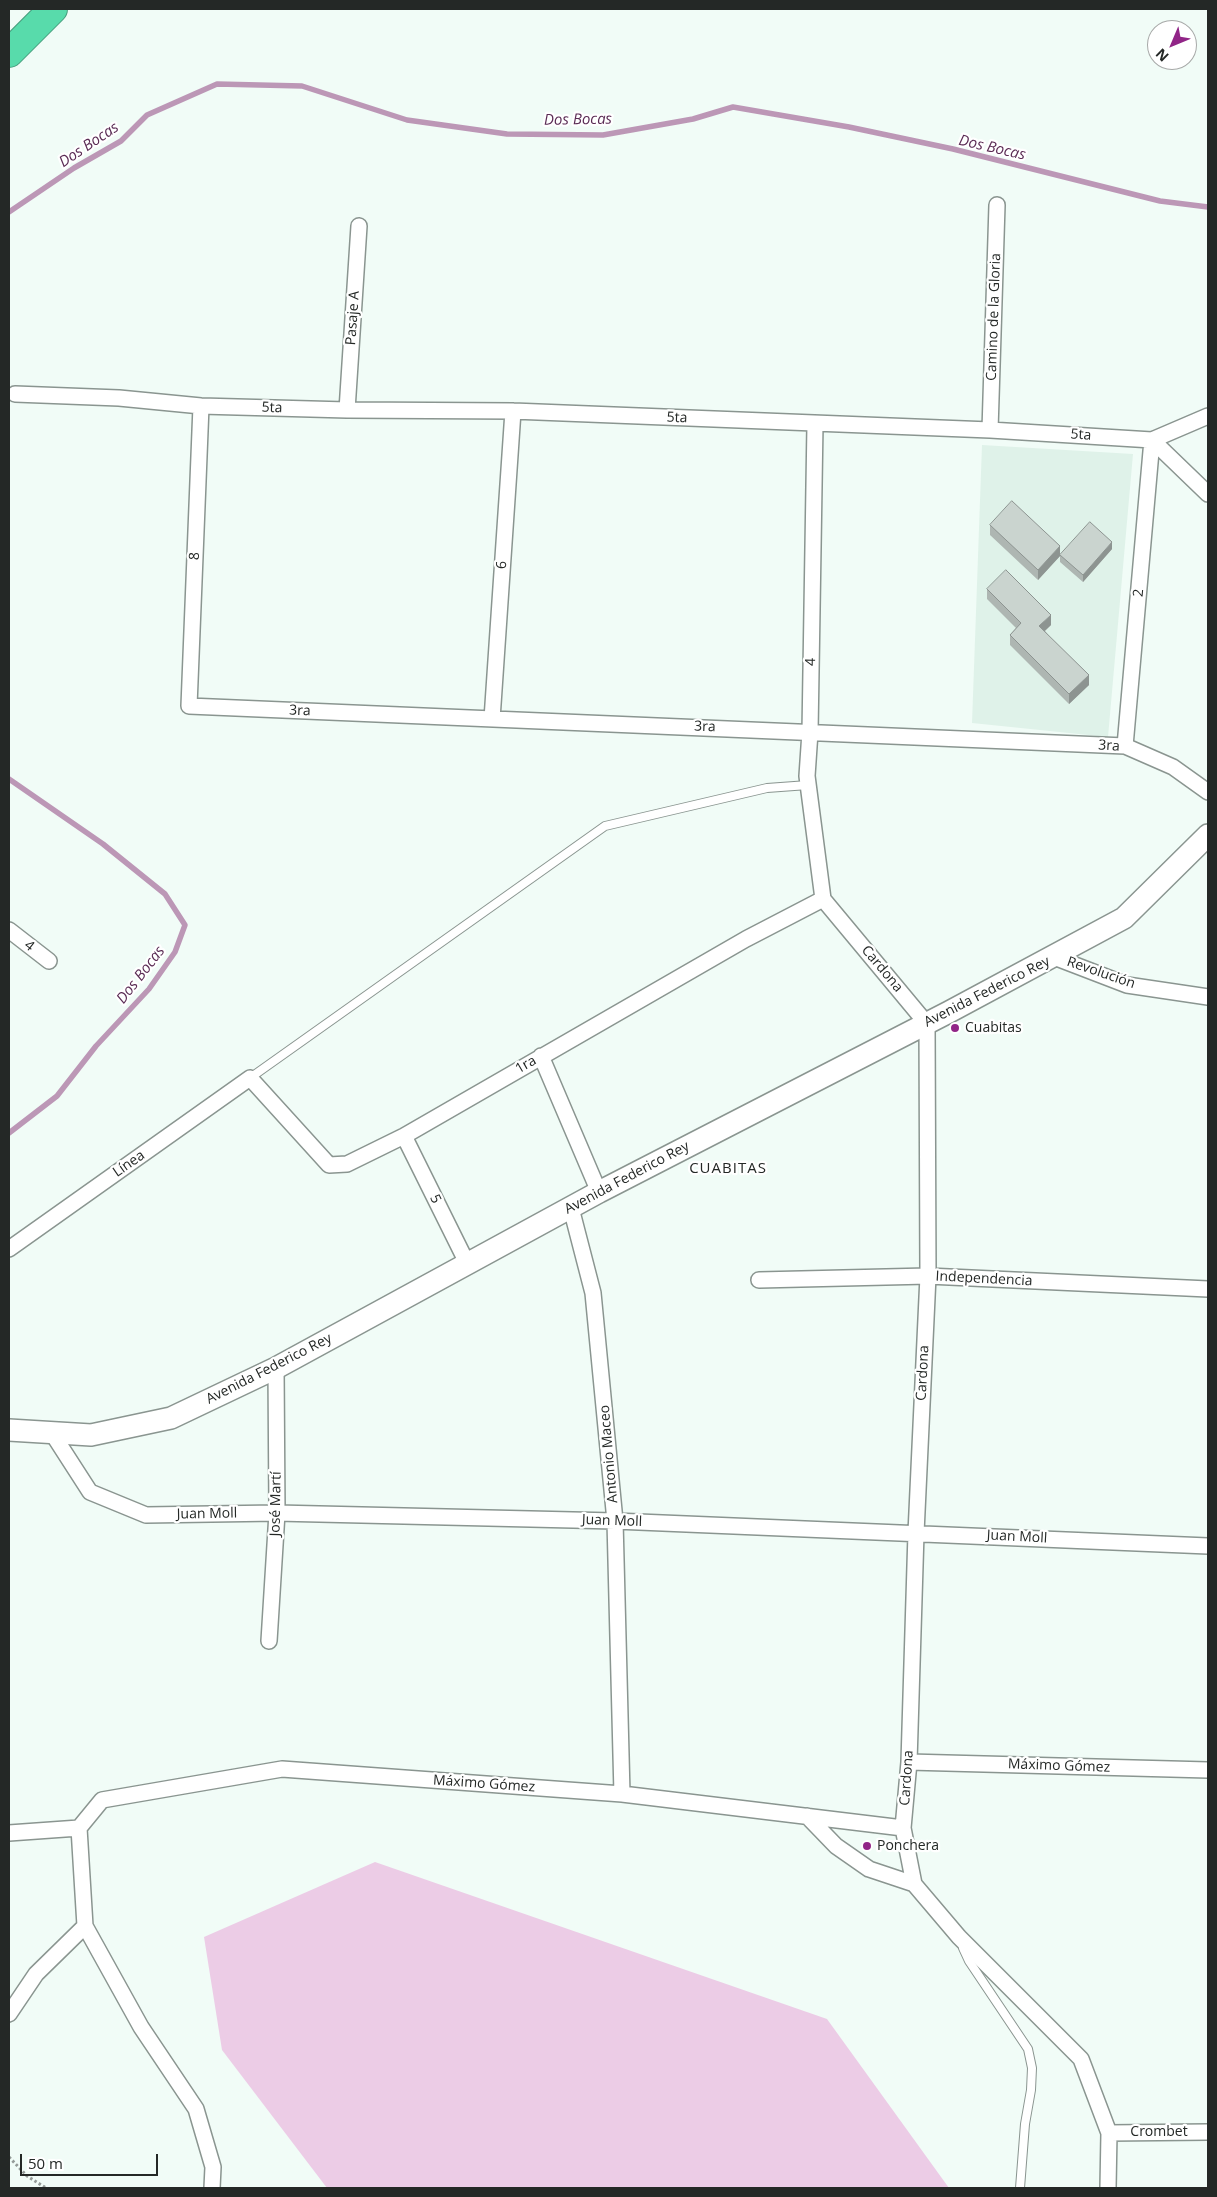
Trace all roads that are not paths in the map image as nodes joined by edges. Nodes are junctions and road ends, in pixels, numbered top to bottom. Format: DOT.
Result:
graph roads {
  1 [pos="53,9"];
  2 [pos="9,53"];
  3 [pos="997,204"];
  4 [pos="359,226"];
  5 [pos="15,394"];
  6 [pos="201,406"];
  7 [pos="347,410"];
  8 [pos="513,411"];
  9 [pos="1208,416"];
  10 [pos="815,424"];
  11 [pos="990,430"];
  12 [pos="1152,440"];
  13 [pos="1208,494"];
  14 [pos="189,706"];
  15 [pos="492,719"];
  16 [pos="810,732"];
  17 [pos="1125,746"];
  18 [pos="808,785"];
  19 [pos="1208,792"];
  20 [pos="1207,838"];
  21 [pos="823,899"];
  22 [pos="9,930"];
  23 [pos="1054,957"];
  24 [pos="49,962"];
  25 [pos="1208,996"];
  26 [pos="927,1024"];
  27 [pos="541,1056"];
  28 [pos="250,1078"];
  29 [pos="404,1136"];
  30 [pos="599,1192"];
  31 [pos="570,1208"];
  32 [pos="9,1249"];
  33 [pos="467,1263"];
  34 [pos="928,1276"];
  35 [pos="759,1280"];
  36 [pos="1208,1289"];
  37 [pos="276,1368"];
  38 [pos="9,1430"];
  39 [pos="52,1433"];
  40 [pos="277,1514"];
  41 [pos="615,1521"];
  42 [pos="916,1533"];
  43 [pos="1208,1546"];
  44 [pos="269,1641"];
  45 [pos="909,1762"];
  46 [pos="1208,1770"];
  47 [pos="622,1794"];
  48 [pos="807,1816"];
  49 [pos="78,1828"];
  50 [pos="903,1828"];
  51 [pos="9,1833"];
  52 [pos="914,1884"];
  53 [pos="85,1926"];
  54 [pos="959,1937"];
  55 [pos="9,2014"];
  56 [pos="1208,2132"];
  57 [pos="1110,2133"];
  58 [pos="212,2188"];
  59 [pos="1020,2188"];
  60 [pos="1108,2188"];
  1 -- 2 [label="highway"];
  3 -- 11 [label="street, Camino de la Gloria"];
  4 -- 7 [label="street, Pasaje A"];
  5 -- 6 [label="street, 5ta"];
  6 -- 7 [label="street, 5ta"];
  6 -- 14 [label="street, 8"];
  7 -- 8 [label="street, 5ta"];
  8 -- 10 [label="street, 5ta"];
  8 -- 15 [label="street, 6"];
  9 -- 12 [label="street, 5ta"];
  10 -- 11 [label="street, 5ta"];
  10 -- 16 [label="street, 4"];
  11 -- 12 [label="street, 5ta"];
  12 -- 13 [label="street"];
  12 -- 17 [label="street, 2"];
  14 -- 15 [label="street, 3ra"];
  15 -- 16 [label="street, 3ra"];
  16 -- 17 [label="street, 3ra"];
  16 -- 18 [label="street, 4"];
  17 -- 19 [label="street, 3ra"];
  18 -- 21 [label="street, 4"];
  18 -- 28 [label="lane"];
  20 -- 23 [label="main road, Avenida Federico Rey"];
  21 -- 26 [label="street, Cardona"];
  21 -- 27 [label="street, 1ra"];
  22 -- 24 [label="street, 4"];
  23 -- 25 [label="street, Revolución"];
  23 -- 26 [label="main road, Avenida Federico Rey"];
  26 -- 30 [label="main road, Avenida Federico Rey"];
  26 -- 34 [label="street, Cardona"];
  27 -- 29 [label="street, 1ra"];
  27 -- 30 [label="street"];
  28 -- 29 [label="street, 1ra"];
  28 -- 32 [label="street, Línea"];
  29 -- 33 [label="street, 5"];
  30 -- 31 [label="main road, Avenida Federico Rey"];
  31 -- 33 [label="main road, Avenida Federico Rey"];
  31 -- 41 [label="street, Antonio Maceo"];
  33 -- 37 [label="main road, Avenida Federico Rey"];
  34 -- 35 [label="street, Independencia"];
  34 -- 36 [label="street, Independencia"];
  34 -- 42 [label="street, Cardona"];
  37 -- 39 [label="main road, Avenida Federico Rey"];
  37 -- 40 [label="street, José Martí"];
  38 -- 39 [label="main road, Avenida Federico Rey"];
  39 -- 40 [label="street, Juan Moll"];
  40 -- 41 [label="street, Juan Moll"];
  40 -- 44 [label="street, José Martí"];
  41 -- 42 [label="street, Juan Moll"];
  41 -- 47 [label="street, Antonio Maceo"];
  42 -- 43 [label="street, Juan Moll"];
  42 -- 45 [label="street, Cardona"];
  45 -- 46 [label="street, Máximo Gómez"];
  45 -- 50 [label="street, Cardona"];
  47 -- 48 [label="street, Máximo Gómez"];
  47 -- 49 [label="street, Máximo Gómez"];
  48 -- 50 [label="street, Máximo Gómez"];
  48 -- 52 [label="street"];
  49 -- 51 [label="street"];
  49 -- 53 [label="street"];
  50 -- 52 [label="street, Cardona"];
  52 -- 54 [label="street"];
  53 -- 55 [label="street"];
  53 -- 58 [label="street"];
  54 -- 57 [label="street"];
  54 -- 59 [label="lane"];
  56 -- 57 [label="street, Crombet"];
  57 -- 60 [label="street"];
}
